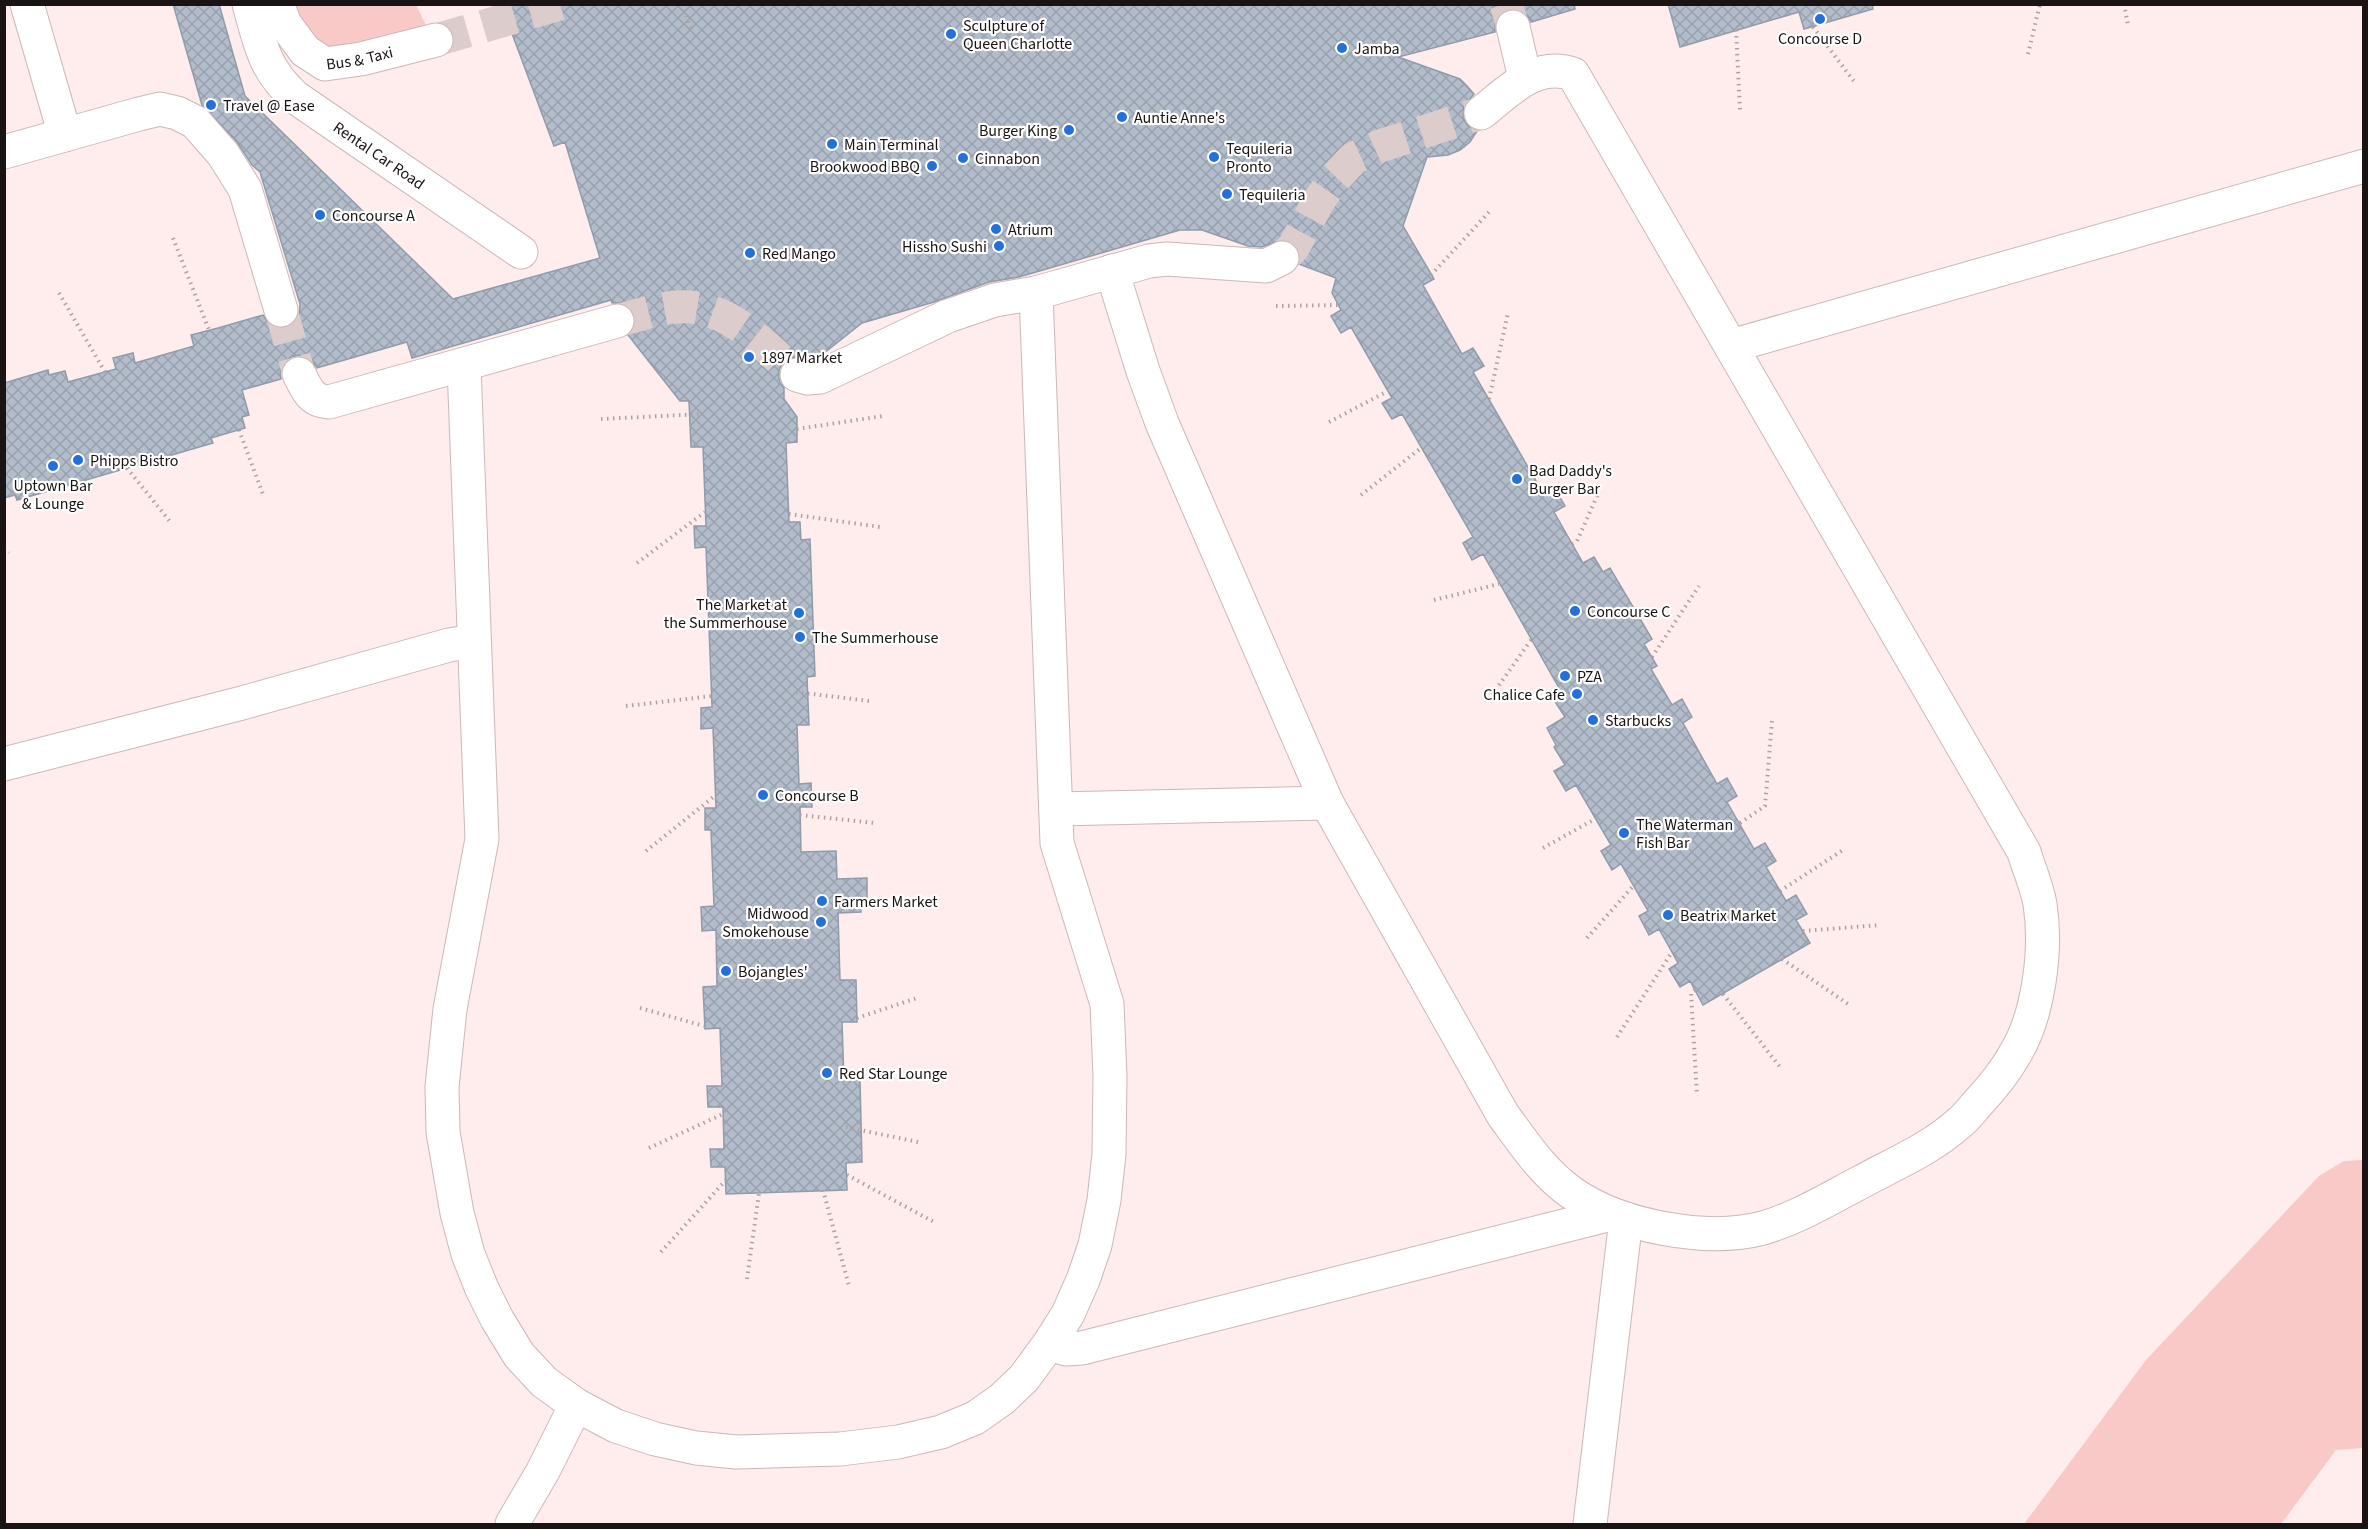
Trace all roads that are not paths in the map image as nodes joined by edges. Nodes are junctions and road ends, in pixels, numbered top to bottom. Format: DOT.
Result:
graph roads {
  1 [pos="27,4"];
  2 [pos="249,4"];
  3 [pos="277,4"];
  4 [pos="1513,27"];
  5 [pos="436,40"];
  6 [pos="1525,78"];
  7 [pos="1481,113"];
  8 [pos="65,135"];
  9 [pos="4,152"];
  10 [pos="2364,165"];
  11 [pos="521,252"];
  12 [pos="1282,258"];
  13 [pos="1112,271"];
  14 [pos="1036,294"];
  15 [pos="281,310"];
  16 [pos="617,321"];
  17 [pos="1731,346"];
  18 [pos="464,366"];
  19 [pos="299,374"];
  20 [pos="797,375"];
  21 [pos="474,641"];
  22 [pos="4,765"];
  23 [pos="1327,803"];
  24 [pos="1056,809"];
  25 [pos="1618,1217"];
  26 [pos="1049,1344"];
  27 [pos="576,1406"];
  28 [pos="512,1524"];
  29 [pos="1590,1524"];
  1 -- 8 [label="lane"];
  2 -- 11 [label="lane, Rental Car Road"];
  3 -- 5 [label="lane, Bus & Taxi"];
  4 -- 6 [label="lane"];
  6 -- 7 [label="lane"];
  6 -- 17 [label="lane"];
  8 -- 9 [label="lane"];
  8 -- 15 [label="lane"];
  10 -- 17 [label="lane"];
  12 -- 13 [label="lane"];
  13 -- 14 [label="lane"];
  13 -- 23 [label="lane"];
  14 -- 20 [label="lane"];
  14 -- 24 [label="lane"];
  16 -- 18 [label="lane"];
  17 -- 25 [label="lane"];
  18 -- 19 [label="lane"];
  18 -- 21 [label="lane"];
  21 -- 22 [label="lane"];
  21 -- 27 [label="lane"];
  23 -- 24 [label="lane"];
  23 -- 25 [label="lane"];
  24 -- 26 [label="lane"];
  25 -- 26 [label="lane"];
  25 -- 29 [label="lane"];
  26 -- 27 [label="lane"];
  27 -- 28 [label="lane"];
}
